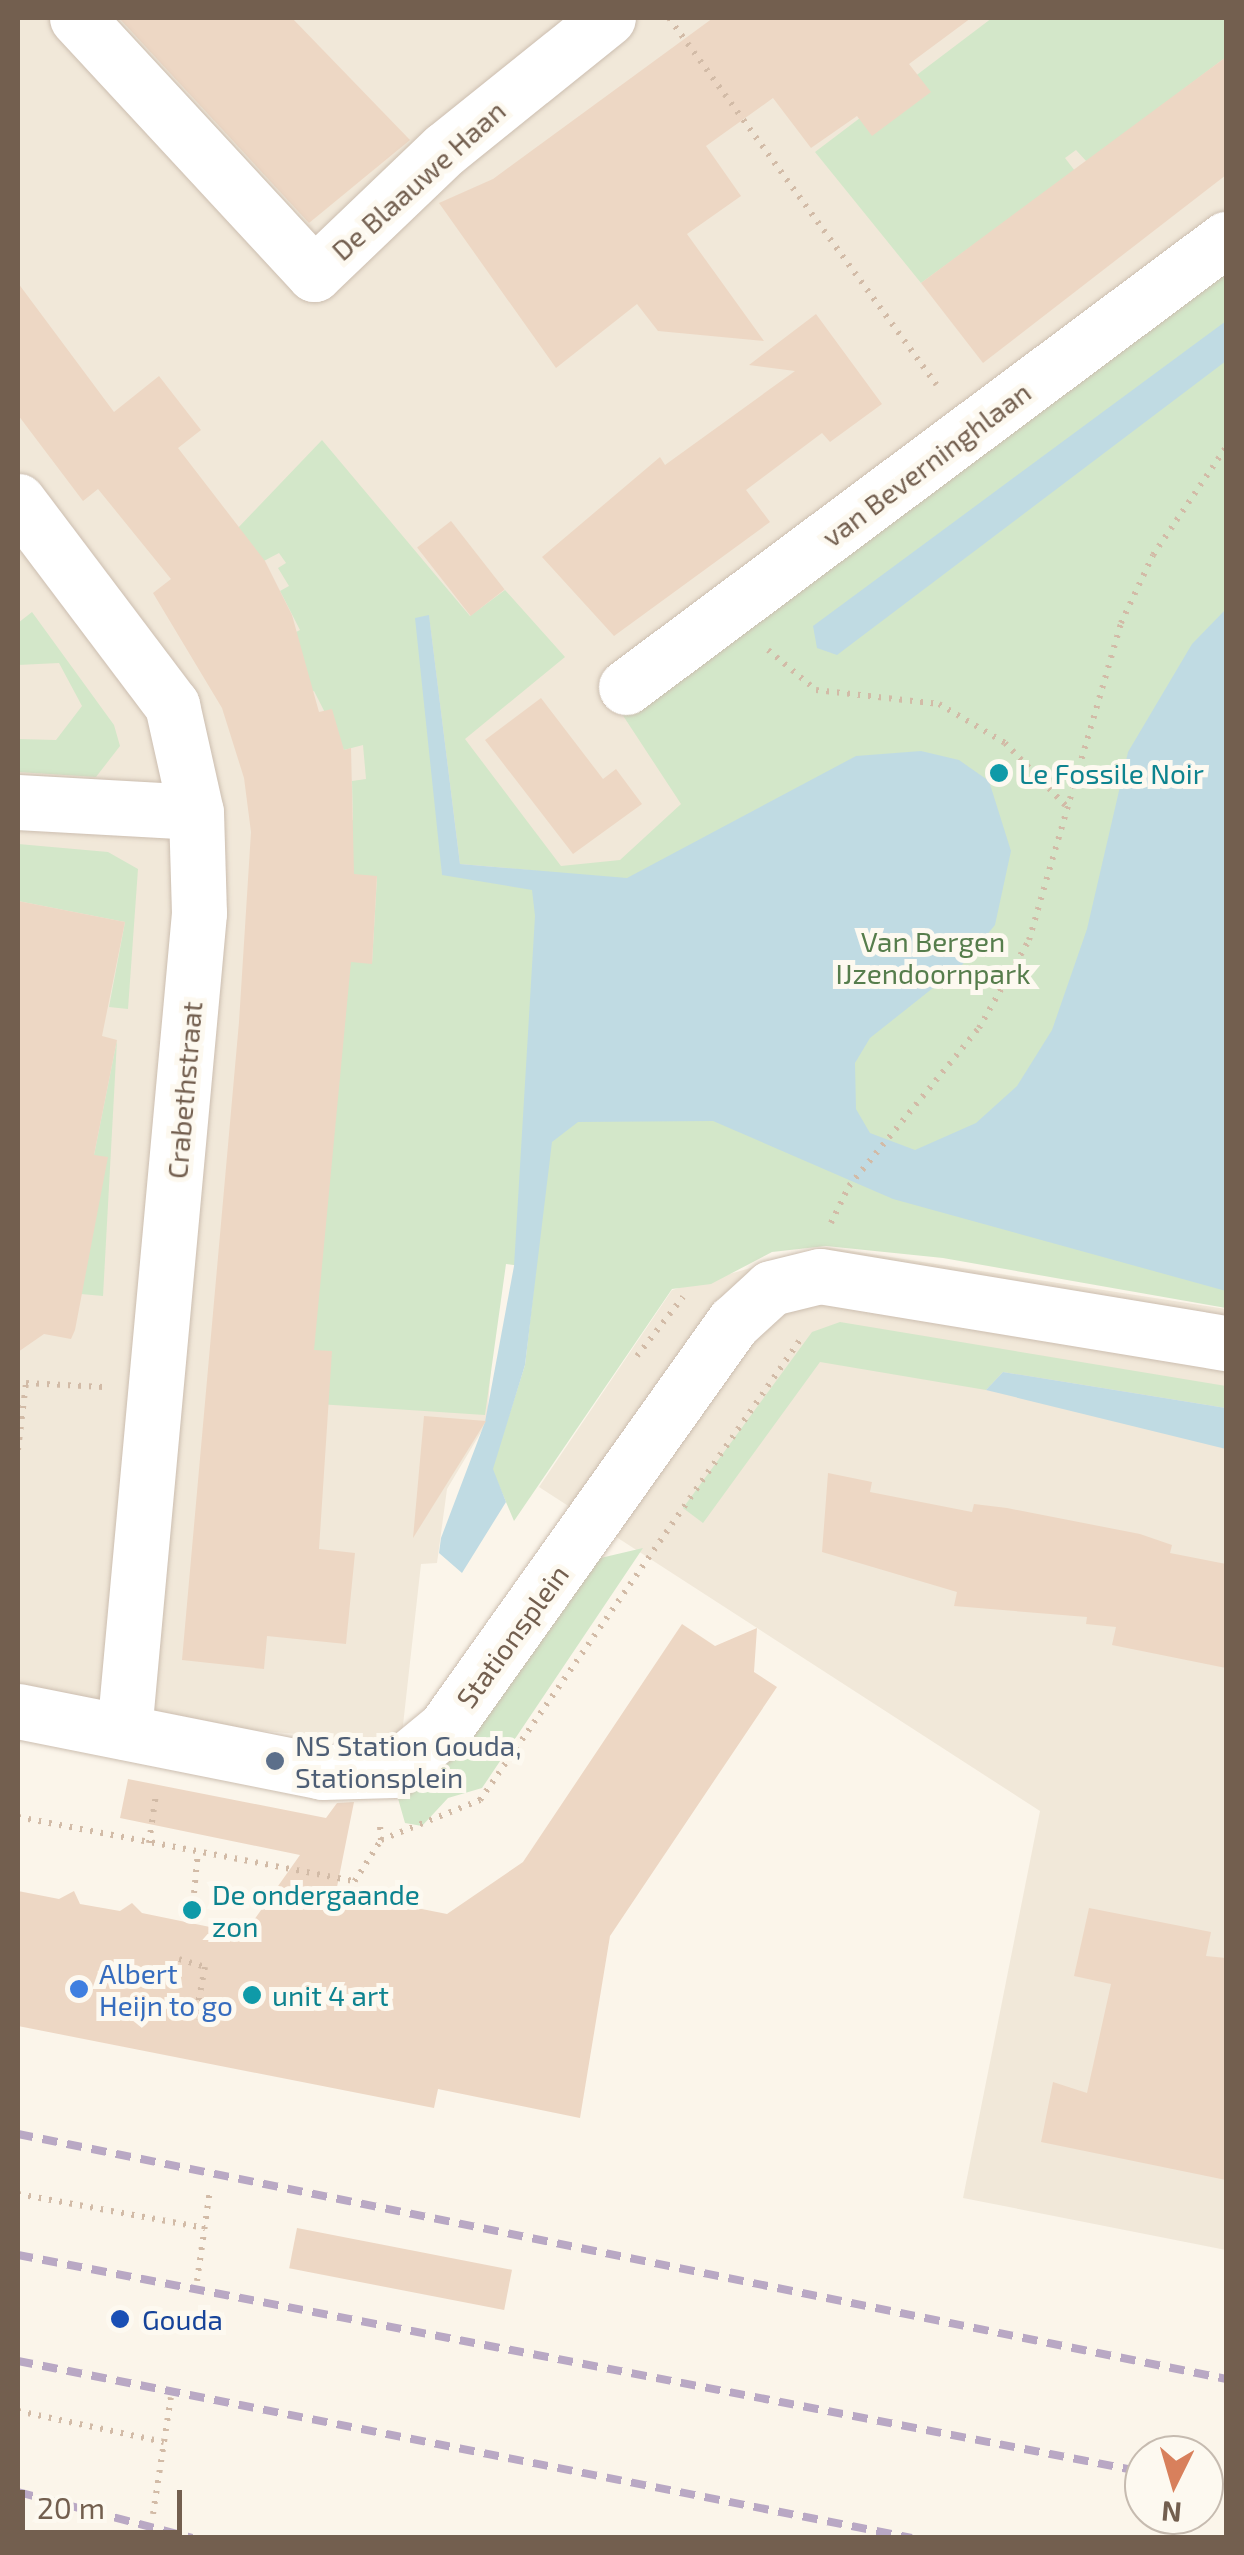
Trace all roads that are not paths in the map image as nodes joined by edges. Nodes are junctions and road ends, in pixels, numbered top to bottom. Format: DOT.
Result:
graph roads {
  1 [pos="77,18"];
  2 [pos="608,18"];
  3 [pos="1226,240"];
  4 [pos="18,501"];
  5 [pos="626,688"];
  6 [pos="18,802"];
  7 [pos="196,812"];
  8 [pos="1226,1343"];
  9 [pos="18,1711"];
  10 [pos="124,1732"];
  1 -- 2 [label="street, De Blaauwe Haan"];
  3 -- 5 [label="street, van Beverninghlaan"];
  4 -- 7 [label="street, Crabethstraat"];
  6 -- 7 [label="street"];
  7 -- 10 [label="street, Crabethstraat"];
  8 -- 10 [label="street, Stationsplein"];
  9 -- 10 [label="street"];
}
